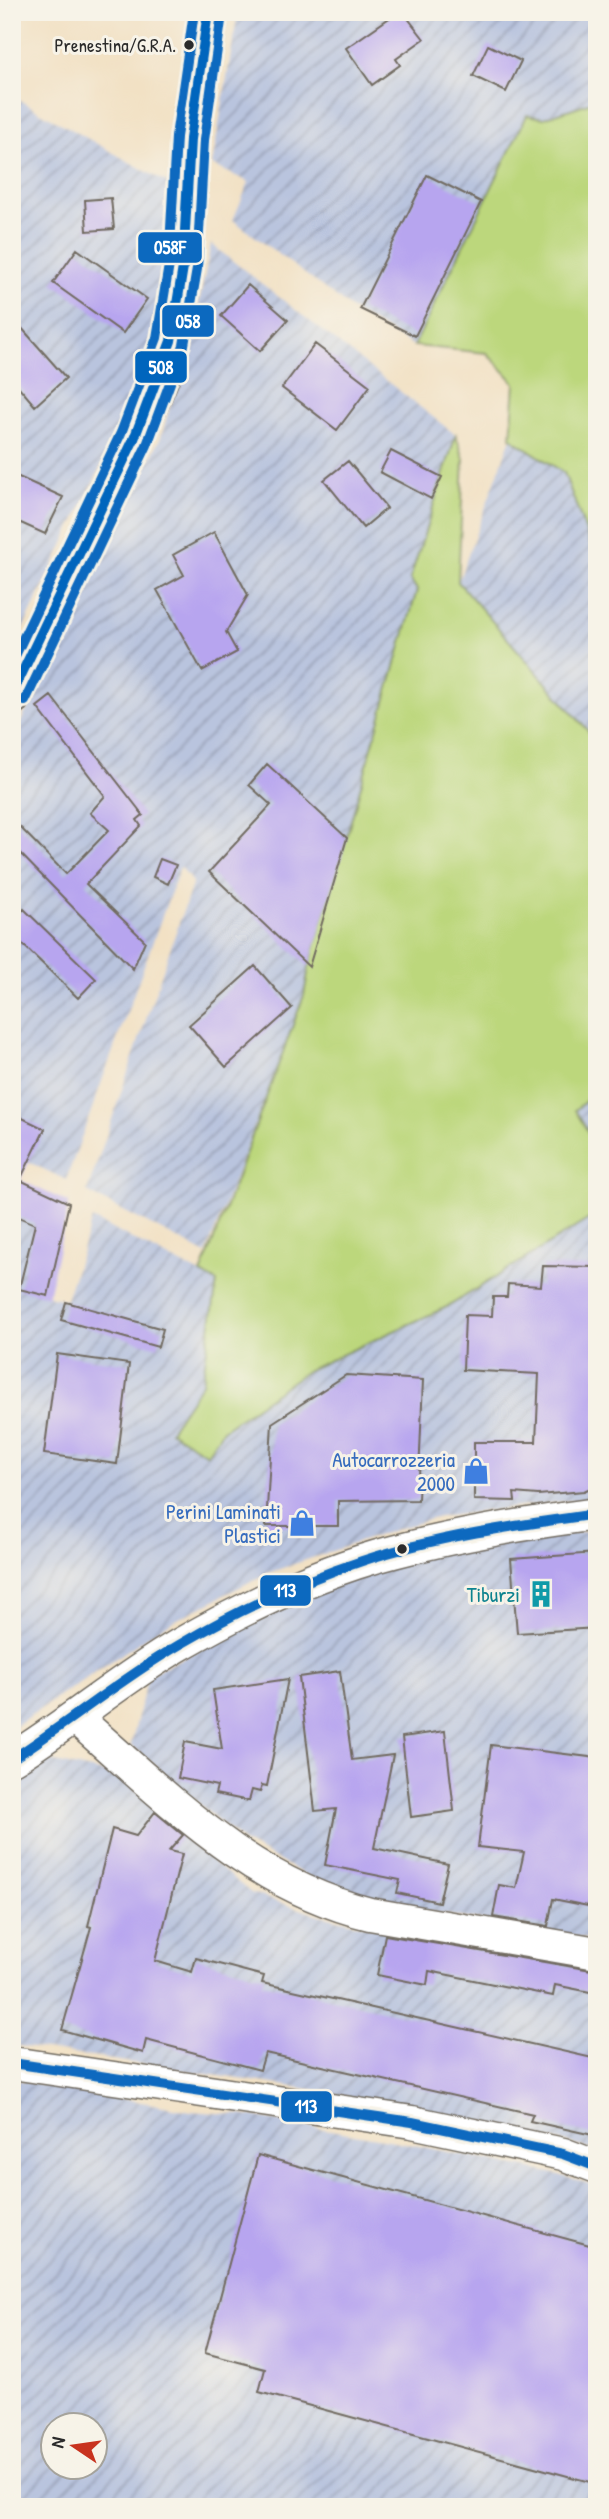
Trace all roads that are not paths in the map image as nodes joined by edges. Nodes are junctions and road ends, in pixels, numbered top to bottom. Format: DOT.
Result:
graph roads {
  1 [pos="208,12"];
  2 [pos="12,695"];
  3 [pos="597,1514"];
  4 [pos="77,1714"];
  5 [pos="16,1756"];
  6 [pos="597,1954"];
  7 [pos="12,2063"];
  8 [pos="597,2167"];
  1 -- 2 [label="main road"];
  3 -- 4 [label="street"];
  4 -- 5 [label="street"];
  4 -- 6 [label="street"];
  7 -- 8 [label="street"];
}
